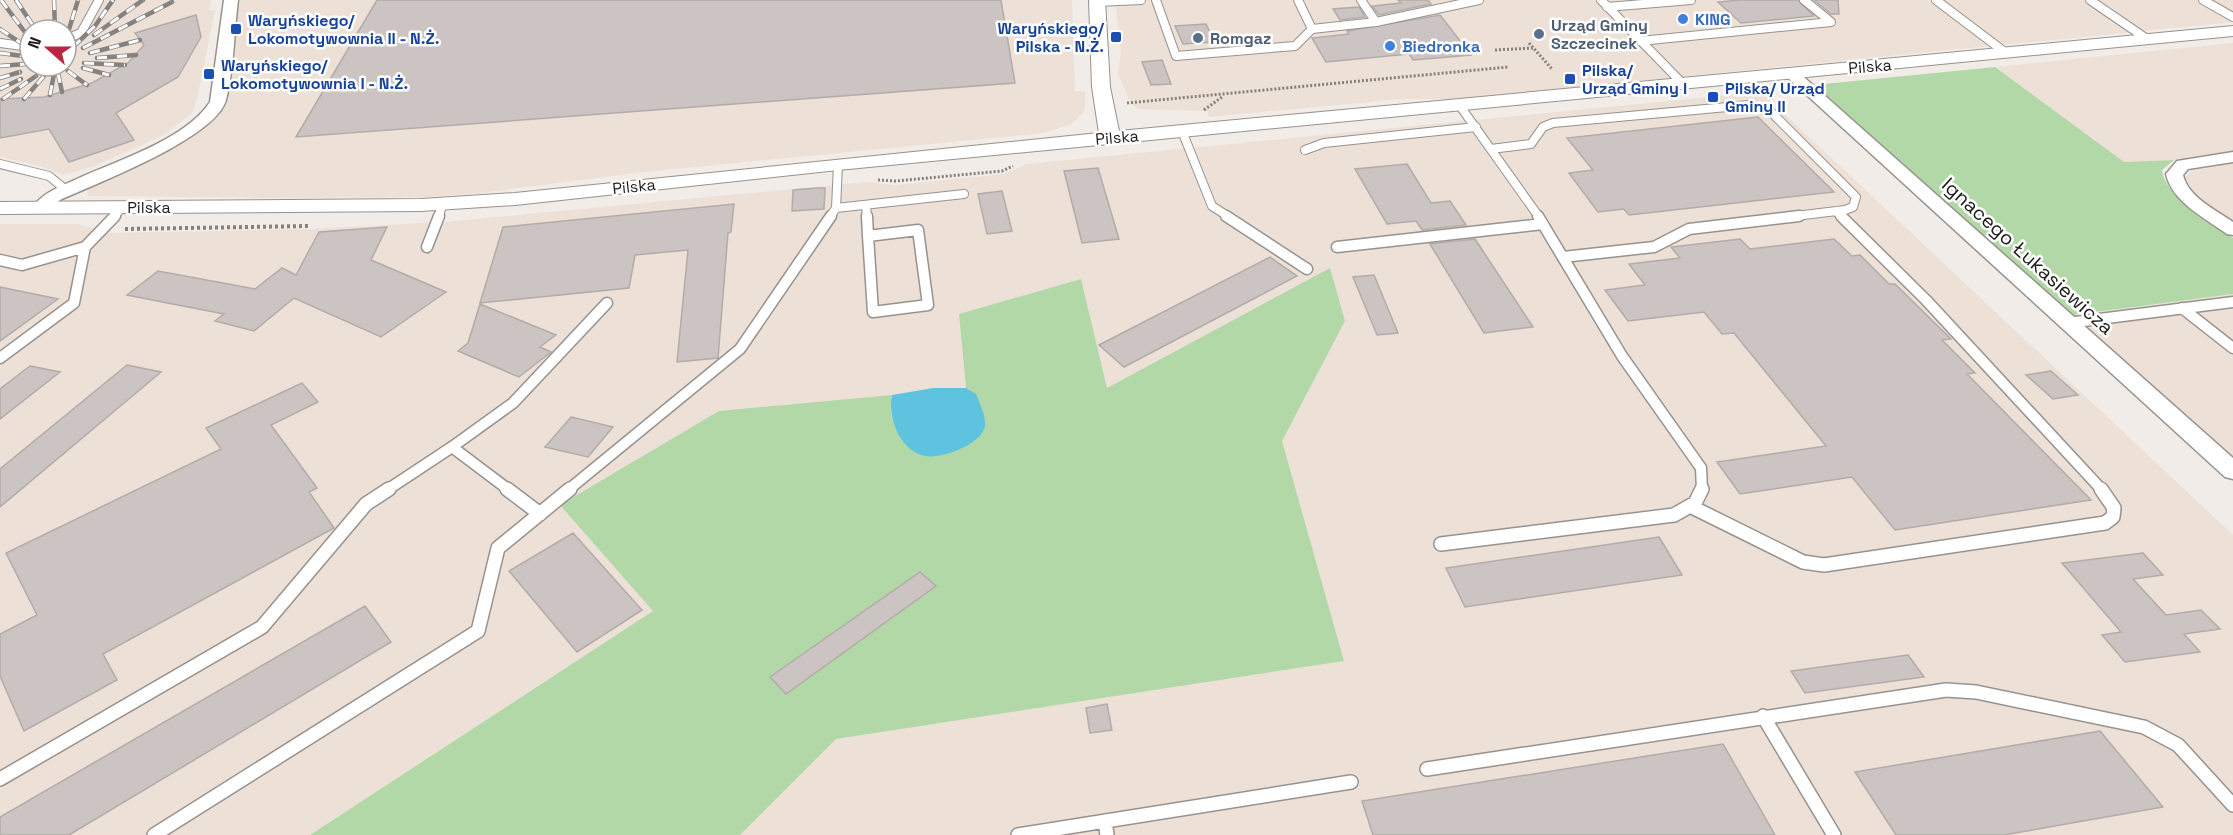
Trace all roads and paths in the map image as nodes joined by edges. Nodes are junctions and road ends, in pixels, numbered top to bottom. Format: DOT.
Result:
graph roads {
  1 [pos="99,0"];
  2 [pos="231,0"];
  3 [pos="1141,0"];
  4 [pos="1156,0"];
  5 [pos="1298,0"];
  6 [pos="1361,0"];
  7 [pos="1479,0"];
  8 [pos="1601,0"];
  9 [pos="1691,0"];
  10 [pos="1804,0"];
  11 [pos="1936,0"];
  12 [pos="2090,0"];
  13 [pos="2203,0"];
  14 [pos="1097,1"];
  15 [pos="1607,7"];
  16 [pos="2233,17"];
  17 [pos="1376,22"];
  18 [pos="1312,29"];
  19 [pos="2233,31"];
  20 [pos="78,34"];
  21 [pos="2147,39"];
  22 [pos="1640,41"];
  23 [pos="0,43"];
  24 [pos="1529,43"];
  25 [pos="18,45"];
  26 [pos="1533,48"];
  27 [pos="1495,51"];
  28 [pos="2006,53"];
  29 [pos="1508,67"];
  30 [pos="1551,69"];
  31 [pos="1792,74"];
  32 [pos="1683,84"];
  33 [pos="1224,95"];
  34 [pos="1127,103"];
  35 [pos="1460,105"];
  36 [pos="1201,113"];
  37 [pos="1476,128"];
  38 [pos="1182,131"];
  39 [pos="1110,138"];
  40 [pos="1491,149"];
  41 [pos="1305,150"];
  42 [pos="2233,157"];
  43 [pos="0,164"];
  44 [pos="838,164"];
  45 [pos="66,190"];
  46 [pos="964,194"];
  47 [pos="443,204"];
  48 [pos="866,205"];
  49 [pos="123,207"];
  50 [pos="0,208"];
  51 [pos="41,208"];
  52 [pos="836,208"];
  53 [pos="1836,211"];
  54 [pos="1543,224"];
  55 [pos="2233,230"];
  56 [pos="868,236"];
  57 [pos="85,247"];
  58 [pos="427,247"];
  59 [pos="1337,247"];
  60 [pos="1563,257"];
  61 [pos="0,260"];
  62 [pos="1307,269"];
  63 [pos="2233,302"];
  64 [pos="607,303"];
  65 [pos="2182,308"];
  66 [pos="2068,322"];
  67 [pos="2233,348"];
  68 [pos="0,358"];
  69 [pos="452,447"];
  70 [pos="2233,471"];
  71 [pos="1692,507"];
  72 [pos="540,514"];
  73 [pos="1441,544"];
  74 [pos="1763,716"];
  75 [pos="1427,769"];
  76 [pos="0,779"];
  77 [pos="1351,782"];
  78 [pos="2233,805"];
  79 [pos="1106,828"];
  80 [pos="154,835"];
  81 [pos="1018,835"];
  82 [pos="1834,835"];
  1 -- 20 [label="lane"];
  2 -- 45 [label="street"];
  3 -- 14 [label="lane"];
  4 -- 18 [label="lane"];
  5 -- 18 [label="lane"];
  6 -- 17 [label="lane"];
  7 -- 17 [label="lane"];
  8 -- 15 [label="lane"];
  9 -- 15 [label="lane"];
  10 -- 22 [label="lane"];
  11 -- 28 [label="lane"];
  12 -- 21 [label="lane"];
  13 -- 16 [label="lane"];
  14 -- 39 [label="street"];
  15 -- 22 [label="lane"];
  17 -- 18 [label="lane"];
  19 -- 21 [label="street, Pilska"];
  21 -- 28 [label="street, Pilska"];
  22 -- 32 [label="lane"];
  23 -- 25 [label="lane"];
  24 -- 26 [label="path"];
  26 -- 27 [label="path"];
  26 -- 30 [label="path"];
  28 -- 31 [label="street, Pilska"];
  29 -- 33 [label="path"];
  31 -- 32 [label="street, Pilska"];
  31 -- 66 [label="street, Ignacego Łukasiewicza"];
  32 -- 35 [label="street, Pilska"];
  33 -- 34 [label="path"];
  33 -- 36 [label="path"];
  35 -- 37 [label="lane"];
  35 -- 38 [label="street, Pilska"];
  37 -- 40 [label="lane"];
  37 -- 41 [label="lane"];
  38 -- 39 [label="street, Pilska"];
  38 -- 62 [label="lane"];
  39 -- 44 [label="street, Pilska"];
  40 -- 53 [label="lane"];
  40 -- 54 [label="lane"];
  42 -- 55 [label="street"];
  43 -- 45 [label="lane"];
  44 -- 47 [label="street, Pilska"];
  44 -- 52 [label="lane"];
  45 -- 51 [label="street"];
  46 -- 48 [label="lane"];
  47 -- 49 [label="street, Pilska"];
  47 -- 58 [label="lane"];
  48 -- 52 [label="lane"];
  48 -- 56 [label="lane"];
  49 -- 51 [label="street, Pilska"];
  49 -- 57 [label="lane"];
  50 -- 51 [label="street, Pilska"];
  52 -- 72 [label="lane"];
  53 -- 60 [label="lane"];
  53 -- 71 [label="lane"];
  54 -- 59 [label="lane"];
  54 -- 60 [label="lane"];
  56 -- 56 [label="lane"];
  57 -- 61 [label="lane"];
  57 -- 68 [label="lane"];
  60 -- 71 [label="lane"];
  63 -- 65 [label="lane"];
  64 -- 69 [label="lane"];
  65 -- 66 [label="lane"];
  65 -- 67 [label="lane"];
  66 -- 70 [label="street, Ignacego Łukasiewicza"];
  69 -- 72 [label="lane"];
  69 -- 76 [label="lane"];
  71 -- 73 [label="lane"];
  72 -- 80 [label="lane"];
  74 -- 75 [label="lane"];
  74 -- 78 [label="lane"];
  74 -- 82 [label="lane"];
  77 -- 79 [label="lane"];
  79 -- 81 [label="lane"];
}
